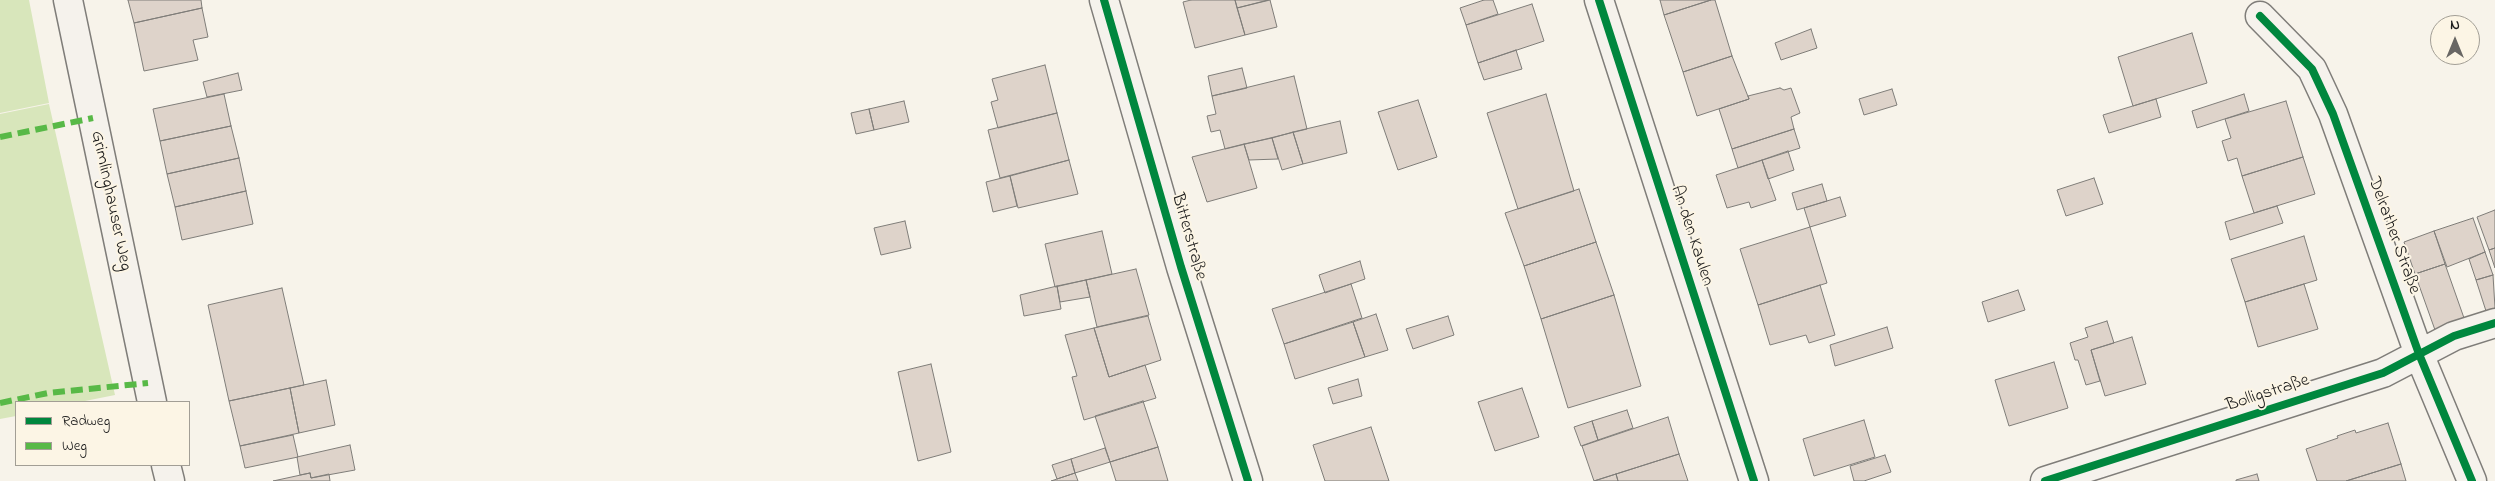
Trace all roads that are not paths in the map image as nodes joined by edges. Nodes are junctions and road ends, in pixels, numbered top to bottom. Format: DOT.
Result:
graph roads {
  1 [pos="68,0"];
  2 [pos="1104,0"];
  3 [pos="1599,0"];
  4 [pos="2260,16"];
  5 [pos="2495,323"];
  6 [pos="2419,354"];
  7 [pos="152,401"];
  8 [pos="166,466"];
  9 [pos="170,481"];
  10 [pos="1248,481"];
  11 [pos="1754,481"];
  12 [pos="2045,481"];
  13 [pos="2472,481"];
  1 -- 7 [label="street, Grimlinghauser Weg"];
  2 -- 10 [label="street, Bitterstraße"];
  3 -- 11 [label="street, An den Kaulen"];
  4 -- 6 [label="street, Delrather Straße"];
  5 -- 6 [label="street, Bolligstraße"];
  6 -- 12 [label="street, Bolligstraße"];
  6 -- 13 [label="street, Delrather Straße"];
  8 -- 9 [label="street"];
}
